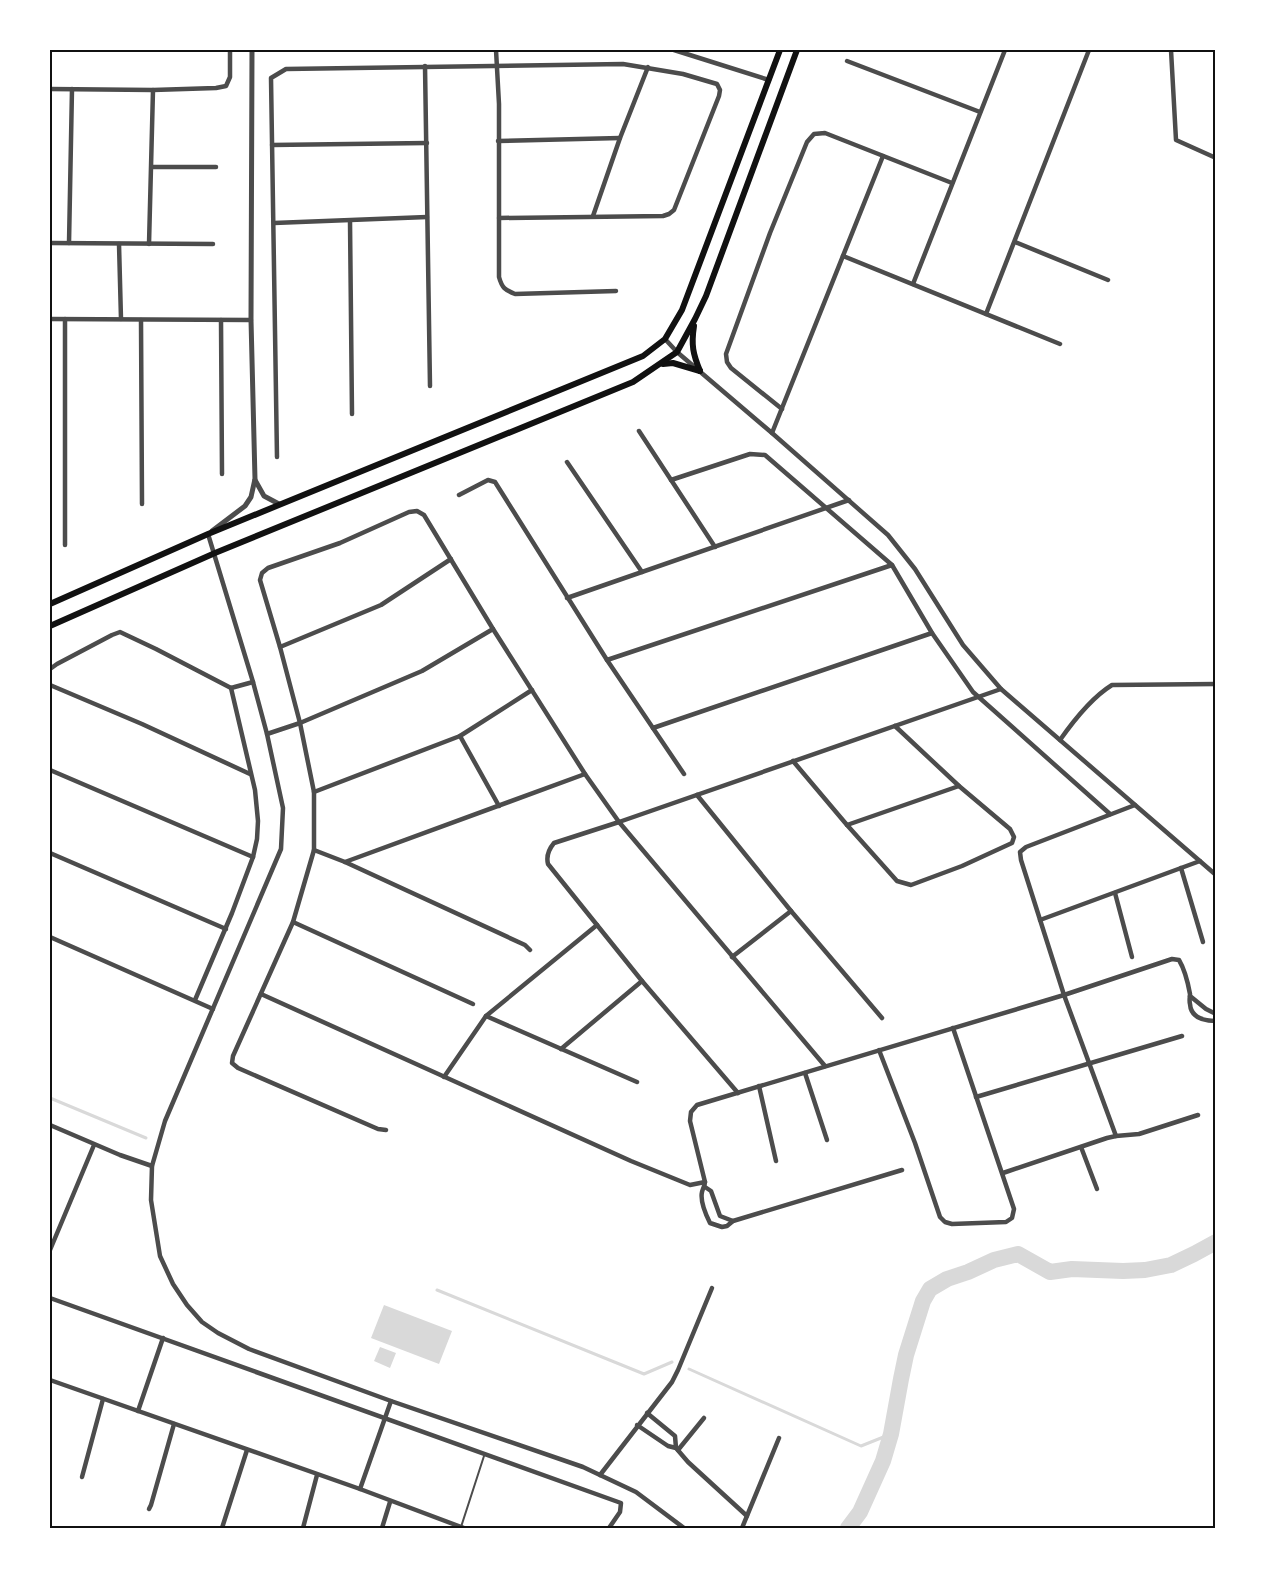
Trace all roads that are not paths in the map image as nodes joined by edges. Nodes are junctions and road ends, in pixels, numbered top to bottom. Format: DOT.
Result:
graph roads {
  1 [pos="230,50"];
  2 [pos="252,50"];
  3 [pos="495,50"];
  4 [pos="674,50"];
  5 [pos="780,50"];
  6 [pos="797,50"];
  7 [pos="1005,50"];
  8 [pos="1089,50"];
  9 [pos="1171,50"];
  10 [pos="848,61"];
  11 [pos="497,65"];
  12 [pos="426,66"];
  13 [pos="648,67"];
  14 [pos="769,80"];
  15 [pos="50,89"];
  16 [pos="72,89"];
  17 [pos="153,90"];
  18 [pos="980,112"];
  19 [pos="620,138"];
  20 [pos="498,141"];
  21 [pos="426,143"];
  22 [pos="272,145"];
  23 [pos="884,156"];
  24 [pos="1215,158"];
  25 [pos="152,167"];
  26 [pos="216,167"];
  27 [pos="952,183"];
  28 [pos="593,216"];
  29 [pos="427,217"];
  30 [pos="499,218"];
  31 [pos="350,221"];
  32 [pos="274,223"];
  33 [pos="1015,242"];
  34 [pos="50,243"];
  35 [pos="69,243"];
  36 [pos="119,244"];
  37 [pos="149,244"];
  38 [pos="213,244"];
  39 [pos="843,256"];
  40 [pos="1108,280"];
  41 [pos="913,284"];
  42 [pos="616,291"];
  43 [pos="986,314"];
  44 [pos="50,319"];
  45 [pos="65,319"];
  46 [pos="121,319"];
  47 [pos="695,319"];
  48 [pos="141,320"];
  49 [pos="221,320"];
  50 [pos="251,320"];
  51 [pos="665,339"];
  52 [pos="1059,344"];
  53 [pos="677,352"];
  54 [pos="660,364"];
  55 [pos="700,371"];
  56 [pos="430,386"];
  57 [pos="782,409"];
  58 [pos="352,414"];
  59 [pos="639,431"];
  60 [pos="772,433"];
  61 [pos="277,457"];
  62 [pos="567,462"];
  63 [pos="222,474"];
  64 [pos="255,479"];
  65 [pos="671,480"];
  66 [pos="459,495"];
  67 [pos="849,500"];
  68 [pos="142,504"];
  69 [pos="279,504"];
  70 [pos="827,508"];
  71 [pos="208,534"];
  72 [pos="65,545"];
  73 [pos="715,547"];
  74 [pos="215,553"];
  75 [pos="451,559"];
  76 [pos="892,565"];
  77 [pos="642,572"];
  78 [pos="567,598"];
  79 [pos="50,604"];
  80 [pos="50,626"];
  81 [pos="493,629"];
  82 [pos="932,633"];
  83 [pos="280,647"];
  84 [pos="607,660"];
  85 [pos="50,669"];
  86 [pos="253,682"];
  87 [pos="1215,684"];
  88 [pos="50,685"];
  89 [pos="231,688"];
  90 [pos="1001,688"];
  91 [pos="532,690"];
  92 [pos="978,697"];
  93 [pos="300,723"];
  94 [pos="895,726"];
  95 [pos="653,728"];
  96 [pos="267,734"];
  97 [pos="460,736"];
  98 [pos="1060,740"];
  99 [pos="795,763"];
  100 [pos="50,770"];
  101 [pos="250,774"];
  102 [pos="585,774"];
  103 [pos="684,774"];
  104 [pos="959,786"];
  105 [pos="314,792"];
  106 [pos="697,795"];
  107 [pos="1135,805"];
  108 [pos="499,806"];
  109 [pos="1110,814"];
  110 [pos="619,822"];
  111 [pos="846,825"];
  112 [pos="314,850"];
  113 [pos="50,853"];
  114 [pos="253,857"];
  115 [pos="1200,861"];
  116 [pos="345,862"];
  117 [pos="1181,868"];
  118 [pos="1215,875"];
  119 [pos="1115,892"];
  120 [pos="791,911"];
  121 [pos="1040,920"];
  122 [pos="293,922"];
  123 [pos="597,925"];
  124 [pos="226,929"];
  125 [pos="50,937"];
  126 [pos="1203,942"];
  127 [pos="530,950"];
  128 [pos="732,957"];
  129 [pos="1131,957"];
  130 [pos="642,981"];
  131 [pos="261,994"];
  132 [pos="1064,994"];
  133 [pos="1190,996"];
  134 [pos="195,1000"];
  135 [pos="473,1004"];
  136 [pos="213,1009"];
  137 [pos="1215,1014"];
  138 [pos="486,1016"];
  139 [pos="882,1018"];
  140 [pos="1215,1021"];
  141 [pos="953,1028"];
  142 [pos="1182,1036"];
  143 [pos="561,1049"];
  144 [pos="879,1050"];
  145 [pos="1090,1064"];
  146 [pos="825,1066"];
  147 [pos="805,1072"];
  148 [pos="444,1077"];
  149 [pos="637,1082"];
  150 [pos="759,1086"];
  151 [pos="738,1093"];
  152 [pos="976,1098"];
  153 [pos="1198,1115"];
  154 [pos="50,1125"];
  155 [pos="386,1130"];
  156 [pos="1116,1136"];
  157 [pos="827,1140"];
  158 [pos="94,1145"];
  159 [pos="1081,1147"];
  160 [pos="776,1161"];
  161 [pos="152,1166"];
  162 [pos="902,1170"];
  163 [pos="1003,1173"];
  164 [pos="705,1184"];
  165 [pos="1097,1189"];
  166 [pos="733,1221"];
  167 [pos="50,1250"];
  168 [pos="712,1288"];
  169 [pos="50,1298"];
  170 [pos="163,1338"];
  171 [pos="50,1380"];
  172 [pos="103,1399"];
  173 [pos="391,1401"];
  174 [pos="138,1411"];
  175 [pos="647,1413"];
  176 [pos="704,1418"];
  177 [pos="384,1419"];
  178 [pos="174,1424"];
  179 [pos="637,1425"];
  180 [pos="779,1438"];
  181 [pos="677,1449"];
  182 [pos="247,1450"];
  183 [pos="484,1454"];
  184 [pos="317,1475"];
  185 [pos="600,1475"];
  186 [pos="82,1478"];
  187 [pos="360,1490"];
  188 [pos="390,1502"];
  189 [pos="148,1509"];
  190 [pos="747,1516"];
  191 [pos="222,1528"];
  192 [pos="303,1528"];
  193 [pos="382,1528"];
  194 [pos="462,1528"];
  195 [pos="609,1528"];
  196 [pos="684,1528"];
  197 [pos="742,1528"];
  1 -- 17 [label="street"];
  2 -- 50 [label="street"];
  3 -- 11 [label="street"];
  4 -- 14 [label="street"];
  5 -- 14 [label="main road"];
  6 -- 47 [label="main road"];
  7 -- 18 [label="street"];
  8 -- 33 [label="street"];
  9 -- 24 [label="street"];
  10 -- 18 [label="street"];
  11 -- 12 [label="street"];
  11 -- 13 [label="street"];
  11 -- 20 [label="street"];
  12 -- 21 [label="street"];
  12 -- 22 [label="street"];
  13 -- 19 [label="street"];
  13 -- 28 [label="street"];
  14 -- 51 [label="main road"];
  15 -- 16 [label="street"];
  16 -- 17 [label="street"];
  16 -- 35 [label="street"];
  17 -- 25 [label="street"];
  18 -- 27 [label="street"];
  19 -- 20 [label="street"];
  19 -- 28 [label="street"];
  20 -- 30 [label="street"];
  21 -- 22 [label="street"];
  21 -- 29 [label="street"];
  22 -- 32 [label="street"];
  23 -- 27 [label="street"];
  23 -- 39 [label="street"];
  23 -- 57 [label="street"];
  25 -- 26 [label="street"];
  25 -- 37 [label="street"];
  27 -- 41 [label="street"];
  28 -- 30 [label="street"];
  29 -- 31 [label="street"];
  29 -- 56 [label="street"];
  30 -- 42 [label="street"];
  31 -- 32 [label="street"];
  31 -- 58 [label="street"];
  32 -- 61 [label="street"];
  33 -- 40 [label="street"];
  33 -- 43 [label="street"];
  34 -- 35 [label="street"];
  35 -- 36 [label="street"];
  36 -- 37 [label="street"];
  36 -- 46 [label="street"];
  37 -- 38 [label="street"];
  39 -- 41 [label="street"];
  39 -- 57 [label="street"];
  41 -- 43 [label="street"];
  43 -- 52 [label="street"];
  44 -- 45 [label="street"];
  45 -- 46 [label="street"];
  45 -- 72 [label="street"];
  46 -- 48 [label="street"];
  47 -- 53 [label="main road"];
  47 -- 55 [label="main road"];
  48 -- 49 [label="street"];
  48 -- 68 [label="street"];
  49 -- 50 [label="street"];
  49 -- 63 [label="street"];
  50 -- 64 [label="street"];
  51 -- 53 [label="street"];
  51 -- 69 [label="main road"];
  53 -- 54 [label="main road"];
  53 -- 55 [label="street"];
  54 -- 55 [label="main road"];
  54 -- 74 [label="main road"];
  55 -- 60 [label="street"];
  57 -- 60 [label="street"];
  59 -- 65 [label="street"];
  60 -- 67 [label="street"];
  62 -- 77 [label="street"];
  64 -- 69 [label="street"];
  64 -- 71 [label="street"];
  65 -- 70 [label="street"];
  65 -- 73 [label="street"];
  66 -- 78 [label="street"];
  67 -- 70 [label="street"];
  67 -- 90 [label="street"];
  69 -- 71 [label="main road"];
  70 -- 73 [label="street"];
  70 -- 76 [label="street"];
  71 -- 74 [label="street"];
  71 -- 79 [label="main road"];
  73 -- 77 [label="street"];
  74 -- 80 [label="main road"];
  74 -- 86 [label="street"];
  75 -- 81 [label="street"];
  75 -- 83 [label="street"];
  75 -- 83 [label="street"];
  76 -- 82 [label="street"];
  76 -- 84 [label="street"];
  77 -- 78 [label="street"];
  78 -- 84 [label="street"];
  81 -- 91 [label="street"];
  81 -- 93 [label="street"];
  82 -- 92 [label="street"];
  82 -- 95 [label="street"];
  83 -- 93 [label="street"];
  84 -- 95 [label="street"];
  85 -- 89 [label="street"];
  86 -- 89 [label="street"];
  86 -- 96 [label="street"];
  87 -- 98 [label="street"];
  88 -- 101 [label="street"];
  89 -- 101 [label="street"];
  90 -- 92 [label="street"];
  90 -- 98 [label="street"];
  91 -- 97 [label="street"];
  91 -- 102 [label="street"];
  92 -- 94 [label="street"];
  92 -- 109 [label="street"];
  93 -- 96 [label="street"];
  93 -- 105 [label="street"];
  94 -- 99 [label="street"];
  94 -- 104 [label="street"];
  95 -- 103 [label="street"];
  96 -- 136 [label="street"];
  97 -- 105 [label="street"];
  97 -- 108 [label="street"];
  98 -- 107 [label="street"];
  99 -- 106 [label="street"];
  99 -- 111 [label="street"];
  100 -- 114 [label="street"];
  101 -- 114 [label="street"];
  102 -- 108 [label="street"];
  102 -- 110 [label="street"];
  104 -- 111 [label="street"];
  104 -- 111 [label="street"];
  105 -- 112 [label="street"];
  106 -- 110 [label="street"];
  106 -- 120 [label="street"];
  107 -- 109 [label="street"];
  107 -- 115 [label="street"];
  108 -- 116 [label="street"];
  109 -- 121 [label="street"];
  110 -- 123 [label="street"];
  110 -- 128 [label="street"];
  112 -- 116 [label="street"];
  112 -- 122 [label="street"];
  113 -- 124 [label="street"];
  114 -- 124 [label="street"];
  115 -- 117 [label="street"];
  115 -- 118 [label="street"];
  116 -- 127 [label="street"];
  117 -- 119 [label="street"];
  117 -- 126 [label="street"];
  119 -- 121 [label="street"];
  119 -- 129 [label="street"];
  120 -- 128 [label="street"];
  120 -- 139 [label="street"];
  121 -- 132 [label="street"];
  122 -- 131 [label="street"];
  122 -- 135 [label="street"];
  123 -- 130 [label="street"];
  123 -- 138 [label="street"];
  124 -- 134 [label="street"];
  125 -- 134 [label="street"];
  128 -- 146 [label="street"];
  130 -- 143 [label="street"];
  130 -- 151 [label="street"];
  131 -- 148 [label="street"];
  131 -- 155 [label="street"];
  132 -- 133 [label="street"];
  132 -- 141 [label="street"];
  132 -- 145 [label="street"];
  133 -- 137 [label="street"];
  133 -- 140 [label="street"];
  134 -- 136 [label="street"];
  136 -- 161 [label="street"];
  138 -- 143 [label="street"];
  138 -- 148 [label="street"];
  141 -- 144 [label="street"];
  141 -- 152 [label="street"];
  142 -- 145 [label="street"];
  143 -- 149 [label="street"];
  144 -- 146 [label="street"];
  144 -- 163 [label="street"];
  145 -- 152 [label="street"];
  145 -- 156 [label="street"];
  146 -- 147 [label="street"];
  147 -- 150 [label="street"];
  147 -- 157 [label="street"];
  148 -- 164 [label="street"];
  150 -- 151 [label="street"];
  150 -- 160 [label="street"];
  151 -- 164 [label="street"];
  152 -- 163 [label="street"];
  153 -- 156 [label="street"];
  154 -- 158 [label="street"];
  156 -- 159 [label="street"];
  158 -- 161 [label="street"];
  158 -- 167 [label="street"];
  159 -- 163 [label="street"];
  159 -- 165 [label="street"];
  161 -- 173 [label="street"];
  162 -- 166 [label="street"];
  164 -- 166 [label="street"];
  164 -- 166 [label="street"];
  168 -- 175 [label="street"];
  169 -- 170 [label="street"];
  170 -- 174 [label="street"];
  170 -- 177 [label="street"];
  171 -- 172 [label="street"];
  172 -- 174 [label="street"];
  172 -- 186 [label="street"];
  173 -- 177 [label="street"];
  173 -- 185 [label="street"];
  174 -- 178 [label="street"];
  175 -- 179 [label="street"];
  175 -- 181 [label="street"];
  176 -- 181 [label="street"];
  177 -- 183 [label="street"];
  177 -- 187 [label="street"];
  178 -- 182 [label="street"];
  178 -- 189 [label="street"];
  179 -- 181 [label="street"];
  179 -- 185 [label="street"];
  180 -- 190 [label="street"];
  181 -- 190 [label="street"];
  182 -- 184 [label="street"];
  182 -- 191 [label="street"];
  183 -- 194 [label="lane"];
  183 -- 195 [label="street"];
  184 -- 187 [label="street"];
  184 -- 192 [label="street"];
  185 -- 196 [label="street"];
  187 -- 188 [label="street"];
  188 -- 193 [label="street"];
  188 -- 194 [label="street"];
  190 -- 197 [label="street"];
}
